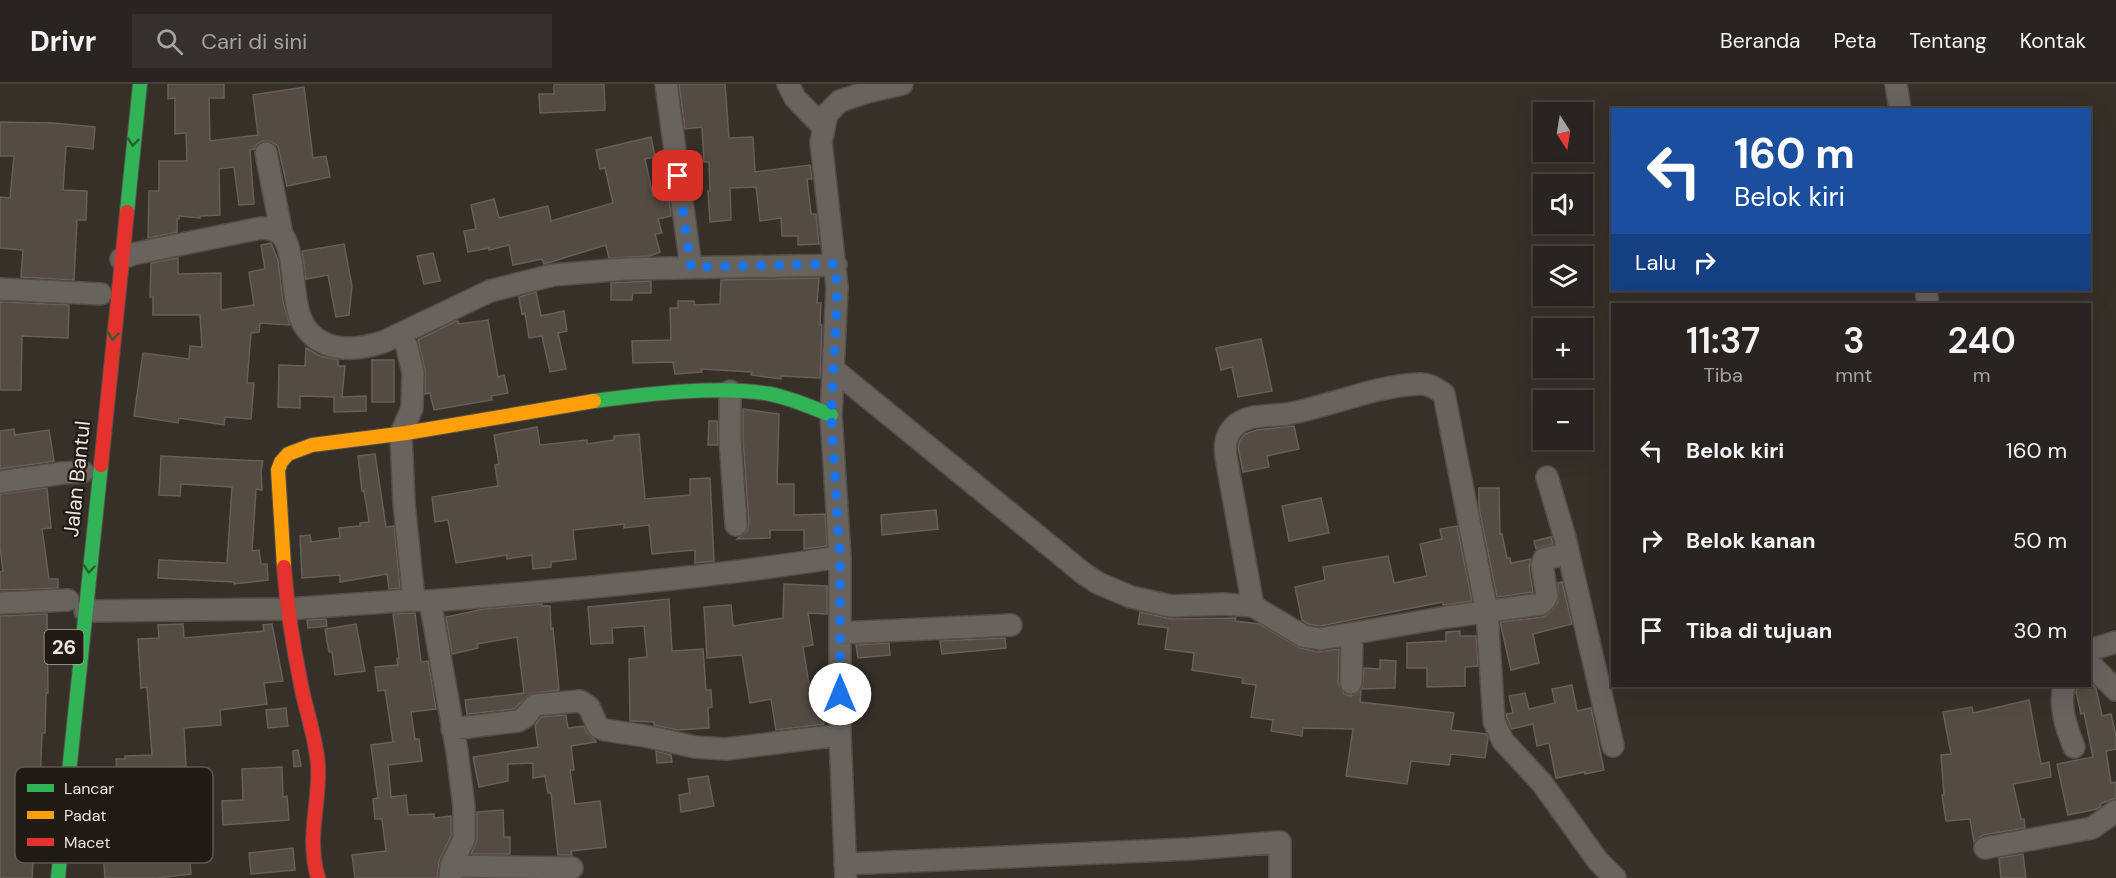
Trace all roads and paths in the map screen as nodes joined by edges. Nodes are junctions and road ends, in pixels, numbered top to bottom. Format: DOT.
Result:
graph roads {
  1 [pos="140,84"];
  2 [pos="666,84"];
  3 [pos="788,84"];
  4 [pos="902,84"];
  5 [pos="1896,84"];
  6 [pos="1900,108"];
  7 [pos="823,127"];
  8 [pos="266,153"];
  9 [pos="282,235"];
  10 [pos="121,260"];
  11 [pos="836,264"];
  12 [pos="691,267"];
  13 [pos="0,289"];
  14 [pos="101,294"];
  15 [pos="401,334"];
  16 [pos="833,376"];
  17 [pos="729,392"];
  18 [pos="831,413"];
  19 [pos="400,434"];
  20 [pos="82,472"];
  21 [pos="1547,477"];
  22 [pos="0,482"];
  23 [pos="736,525"];
  24 [pos="1568,553"];
  25 [pos="840,557"];
  26 [pos="422,600"];
  27 [pos="0,603"];
  28 [pos="72,603"];
  29 [pos="1253,606"];
  30 [pos="287,609"];
  31 [pos="1487,613"];
  32 [pos="1011,625"];
  33 [pos="840,633"];
  34 [pos="1352,634"];
  35 [pos="2116,642"];
  36 [pos="2091,650"];
  37 [pos="2091,665"];
  38 [pos="1351,683"];
  39 [pos="2064,687"];
  40 [pos="2116,690"];
  41 [pos="452,729"];
  42 [pos="840,735"];
  43 [pos="1613,746"];
  44 [pos="2074,747"];
  45 [pos="63,767"];
  46 [pos="2116,811"];
  47 [pos="1985,848"];
  48 [pos="58,863"];
  49 [pos="572,868"];
  50 [pos="846,871"];
  51 [pos="451,872"];
  52 [pos="57,878"];
  53 [pos="318,878"];
  54 [pos="1280,878"];
  55 [pos="1615,878"];
  1 -- 10 [label="street, Jalan Bantul / 26, one-way"];
  2 -- 12 [label="street"];
  3 -- 7 [label="street"];
  4 -- 7 [label="street"];
  5 -- 6 [label="street"];
  7 -- 11 [label="street"];
  8 -- 9 [label="street"];
  9 -- 10 [label="street"];
  9 -- 15 [label="street"];
  10 -- 28 [label="street, Jalan Bantul / 26, one-way"];
  11 -- 12 [label="street"];
  11 -- 16 [label="street"];
  12 -- 15 [label="street"];
  13 -- 14 [label="street"];
  15 -- 19 [label="street"];
  16 -- 18 [label="street"];
  16 -- 29 [label="street"];
  17 -- 18 [label="street"];
  17 -- 19 [label="street"];
  17 -- 23 [label="street"];
  18 -- 25 [label="street"];
  19 -- 26 [label="street"];
  19 -- 30 [label="street"];
  20 -- 22 [label="street"];
  21 -- 24 [label="street"];
  24 -- 31 [label="street"];
  24 -- 43 [label="street"];
  25 -- 26 [label="street"];
  25 -- 33 [label="street"];
  26 -- 30 [label="street"];
  26 -- 41 [label="street"];
  27 -- 28 [label="street"];
  28 -- 30 [label="street"];
  28 -- 45 [label="street, Jalan Bantul / 26"];
  29 -- 31 [label="street"];
  29 -- 34 [label="street"];
  30 -- 53 [label="street"];
  31 -- 34 [label="street"];
  31 -- 55 [label="street"];
  32 -- 33 [label="street"];
  33 -- 42 [label="street"];
  34 -- 38 [label="street"];
  35 -- 36 [label="street"];
  37 -- 40 [label="street"];
  39 -- 44 [label="street"];
  41 -- 42 [label="street"];
  41 -- 51 [label="street"];
  42 -- 50 [label="street"];
  46 -- 47 [label="street"];
  48 -- 52 [label="street, Jalan Bantul / 26"];
  49 -- 51 [label="street"];
  50 -- 54 [label="street"];
}
